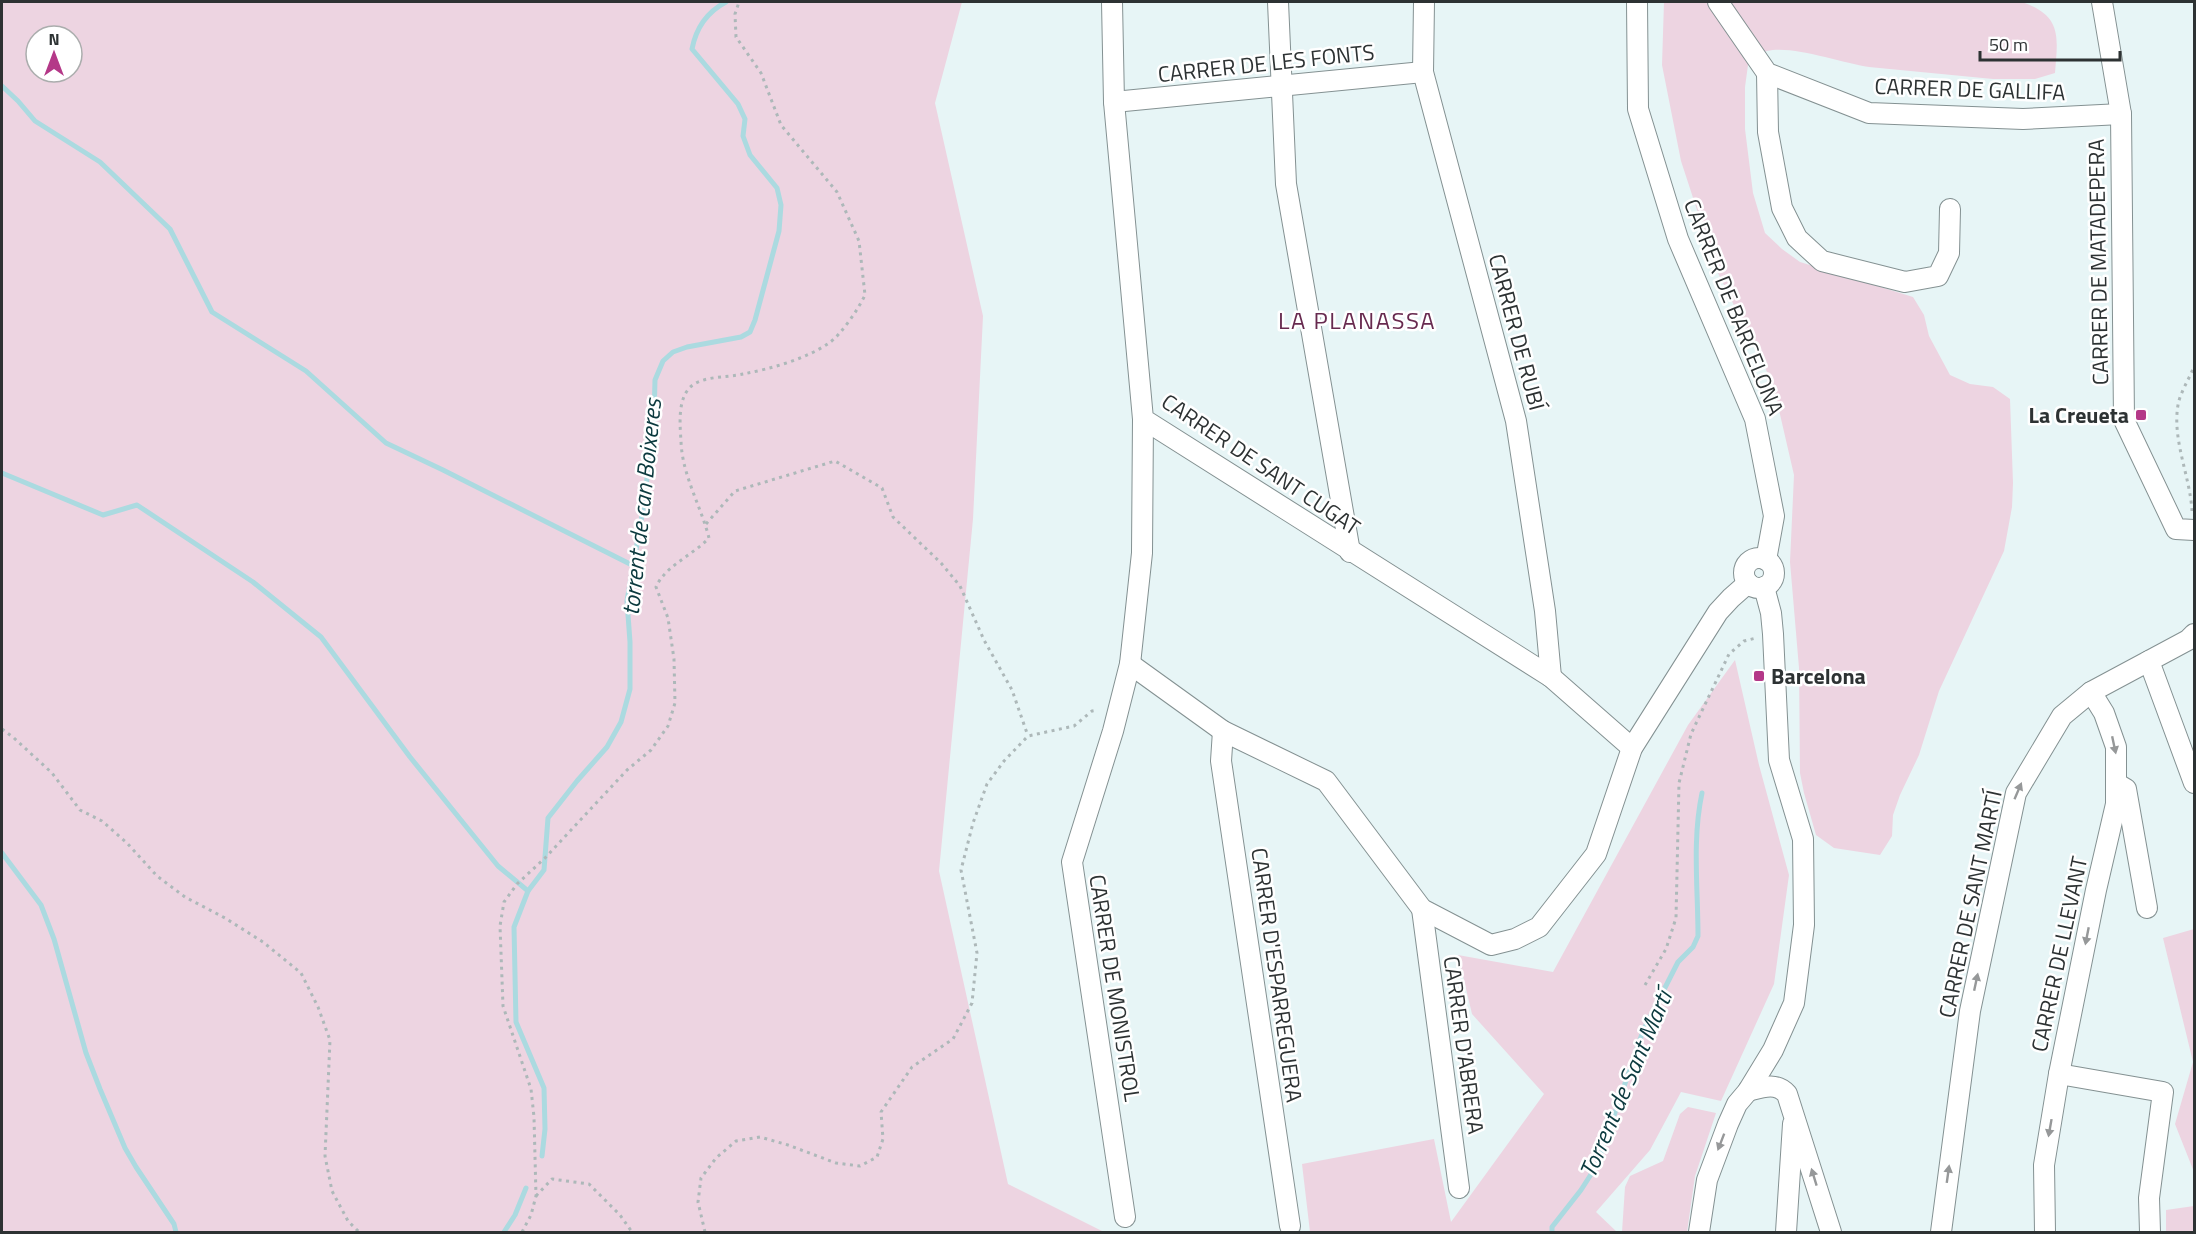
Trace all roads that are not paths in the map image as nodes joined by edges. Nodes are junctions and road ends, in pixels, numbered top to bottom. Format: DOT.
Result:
graph roads {
  1 [pos="1112,2"];
  2 [pos="1278,2"];
  3 [pos="1424,2"];
  4 [pos="1637,2"];
  5 [pos="1718,2"];
  6 [pos="2102,2"];
  7 [pos="1423,72"];
  8 [pos="1767,73"];
  9 [pos="1282,86"];
  10 [pos="1114,102"];
  11 [pos="2121,114"];
  12 [pos="1950,209"];
  13 [pos="1143,419"];
  14 [pos="2191,523"];
  15 [pos="1350,552"];
  16 [pos="1756,585"];
  17 [pos="2194,634"];
  18 [pos="2150,661"];
  19 [pos="1130,664"];
  20 [pos="1551,678"];
  21 [pos="2091,692"];
  22 [pos="1223,731"];
  23 [pos="1632,748"];
  24 [pos="2116,783"];
  25 [pos="2194,783"];
  26 [pos="2147,908"];
  27 [pos="1422,909"];
  28 [pos="1773,1050"];
  29 [pos="2059,1074"];
  30 [pos="1781,1088"];
  31 [pos="1748,1091"];
  32 [pos="1794,1112"];
  33 [pos="1459,1188"];
  34 [pos="1125,1217"];
  35 [pos="1290,1226"];
  36 [pos="1699,1233"];
  37 [pos="1786,1233"];
  38 [pos="1831,1233"];
  39 [pos="1941,1233"];
  40 [pos="2045,1233"];
  41 [pos="2150,1233"];
  1 -- 10 [label="street, CARRER DE SANT CUGAT"];
  2 -- 9 [label="street"];
  3 -- 7 [label="street, CARRER DE RUBÍ"];
  4 -- 16 [label="street, CARRER DE BARCELONA"];
  5 -- 8 [label="street"];
  6 -- 11 [label="street, CARRER DE MATADEPERA"];
  7 -- 9 [label="street, CARRER DE LES FONTS"];
  7 -- 20 [label="street, CARRER DE RUBÍ"];
  8 -- 11 [label="street, CARRER DE GALLIFA"];
  8 -- 12 [label="street"];
  9 -- 10 [label="street, CARRER DE LES FONTS"];
  9 -- 15 [label="street"];
  10 -- 13 [label="street, CARRER DE SANT CUGAT"];
  11 -- 14 [label="street, CARRER DE MATADEPERA"];
  13 -- 15 [label="street, CARRER DE SANT CUGAT"];
  13 -- 19 [label="street, CARRER DE MONISTROL"];
  15 -- 20 [label="street, CARRER DE SANT CUGAT"];
  16 -- 23 [label="street"];
  16 -- 28 [label="street"];
  17 -- 18 [label="street, CARRER DE SANT MARTÍ"];
  18 -- 21 [label="street, CARRER DE SANT MARTÍ"];
  18 -- 25 [label="street"];
  19 -- 22 [label="street"];
  19 -- 34 [label="street, CARRER DE MONISTROL"];
  20 -- 23 [label="street, CARRER DE SANT CUGAT"];
  21 -- 24 [label="street, CARRER DE LLEVANT, one-way"];
  39 -- 21 [label="street, CARRER DE SANT MARTÍ, one-way"];
  22 -- 27 [label="street"];
  22 -- 35 [label="street, CARRER D'ESPARREGUERA"];
  23 -- 27 [label="street"];
  24 -- 26 [label="street"];
  24 -- 29 [label="street, CARRER DE LLEVANT, one-way"];
  27 -- 33 [label="street, CARRER D'ABRERA"];
  28 -- 30 [label="street"];
  28 -- 31 [label="street"];
  29 -- 40 [label="street, CARRER DE LLEVANT, one-way"];
  29 -- 41 [label="street"];
  30 -- 31 [label="street"];
  30 -- 32 [label="street"];
  31 -- 36 [label="street, one-way"];
  32 -- 37 [label="street"];
  38 -- 32 [label="street, one-way"];
}
